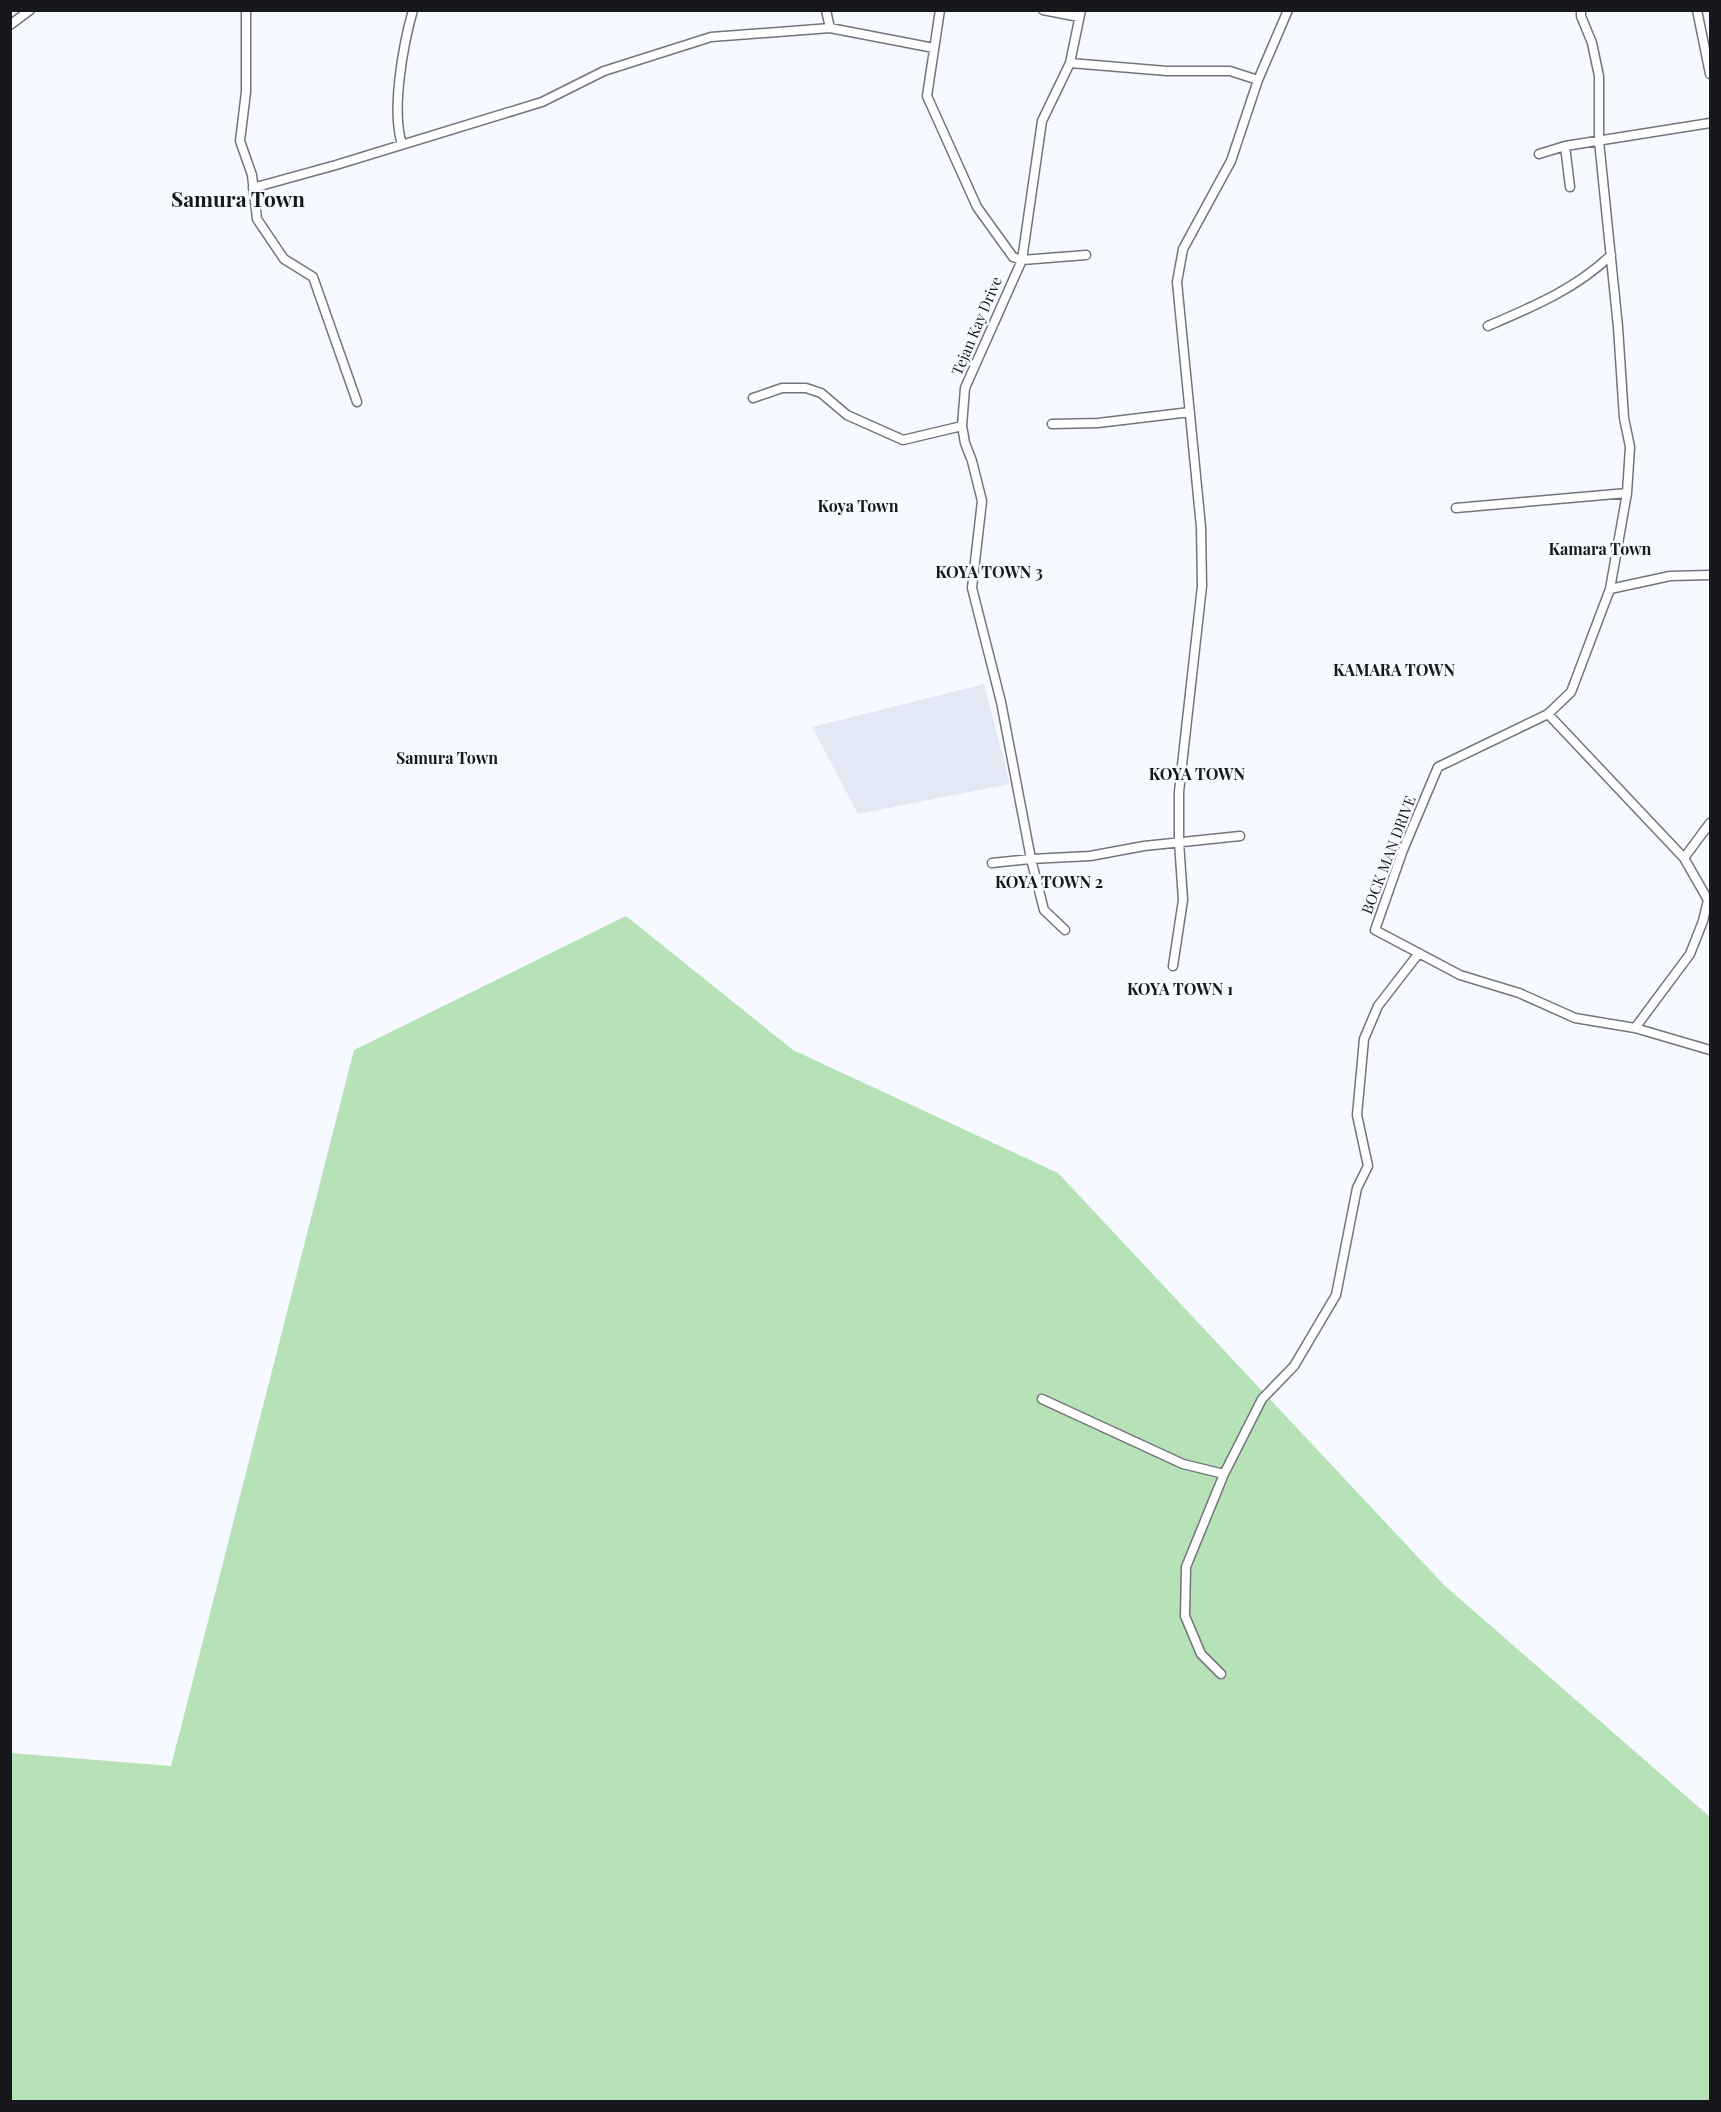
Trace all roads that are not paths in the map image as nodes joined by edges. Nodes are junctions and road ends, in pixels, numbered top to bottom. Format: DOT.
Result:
graph roads {
  1 [pos="30,10"];
  2 [pos="246,10"];
  3 [pos="413,10"];
  4 [pos="826,10"];
  5 [pos="940,10"];
  6 [pos="1043,10"];
  7 [pos="1288,10"];
  8 [pos="1581,10"];
  9 [pos="1696,10"];
  10 [pos="1080,14"];
  11 [pos="10,25"];
  12 [pos="831,28"];
  13 [pos="934,48"];
  14 [pos="1070,63"];
  15 [pos="1710,74"];
  16 [pos="1258,80"];
  17 [pos="1710,123"];
  18 [pos="1599,141"];
  19 [pos="402,144"];
  20 [pos="1565,146"];
  21 [pos="1539,154"];
  22 [pos="1570,187"];
  23 [pos="253,188"];
  24 [pos="1086,255"];
  25 [pos="1611,255"];
  26 [pos="1022,260"];
  27 [pos="1488,326"];
  28 [pos="753,398"];
  29 [pos="357,402"];
  30 [pos="1190,412"];
  31 [pos="1052,424"];
  32 [pos="962,426"];
  33 [pos="1627,493"];
  34 [pos="1456,508"];
  35 [pos="1710,575"];
  36 [pos="1610,589"];
  37 [pos="1548,714"];
  38 [pos="1710,823"];
  39 [pos="1240,836"];
  40 [pos="1179,842"];
  41 [pos="1684,858"];
  42 [pos="1031,859"];
  43 [pos="992,863"];
  44 [pos="1065,930"];
  45 [pos="1419,953"];
  46 [pos="1173,966"];
  47 [pos="1635,1028"];
  48 [pos="1710,1050"];
  49 [pos="1042,1399"];
  50 [pos="1224,1474"];
  51 [pos="1221,1674"];
  1 -- 11 [label="street"];
  2 -- 23 [label="street"];
  3 -- 19 [label="street"];
  4 -- 12 [label="street"];
  5 -- 13 [label="street"];
  6 -- 10 [label="street"];
  7 -- 16 [label="street"];
  8 -- 18 [label="street"];
  9 -- 15 [label="street"];
  10 -- 14 [label="street, Tejan Kay Drive"];
  12 -- 13 [label="street"];
  12 -- 19 [label="street"];
  13 -- 26 [label="street"];
  14 -- 16 [label="street"];
  14 -- 26 [label="street, Tejan Kay Drive"];
  16 -- 30 [label="street"];
  17 -- 18 [label="street"];
  18 -- 20 [label="street"];
  18 -- 25 [label="street"];
  19 -- 23 [label="street"];
  20 -- 21 [label="street"];
  20 -- 22 [label="street"];
  23 -- 29 [label="street"];
  24 -- 26 [label="street"];
  25 -- 27 [label="street"];
  25 -- 33 [label="street"];
  26 -- 32 [label="street, Tejan Kay Drive"];
  28 -- 32 [label="street"];
  30 -- 31 [label="street"];
  30 -- 40 [label="street"];
  32 -- 42 [label="street, Tejan Kay Drive"];
  33 -- 34 [label="street"];
  33 -- 36 [label="street"];
  35 -- 36 [label="street"];
  36 -- 37 [label="street, BOCK MAN DRIVE"];
  37 -- 41 [label="street"];
  37 -- 45 [label="street, BOCK MAN DRIVE"];
  38 -- 41 [label="street"];
  39 -- 40 [label="street"];
  40 -- 42 [label="street"];
  40 -- 46 [label="street"];
  41 -- 47 [label="street"];
  42 -- 43 [label="street"];
  42 -- 44 [label="street, Tejan Kay Drive"];
  45 -- 47 [label="street, BOCK MAN DRIVE"];
  45 -- 50 [label="street"];
  47 -- 48 [label="street, BOCK MAN DRIVE"];
  49 -- 50 [label="street"];
  50 -- 51 [label="street"];
}
